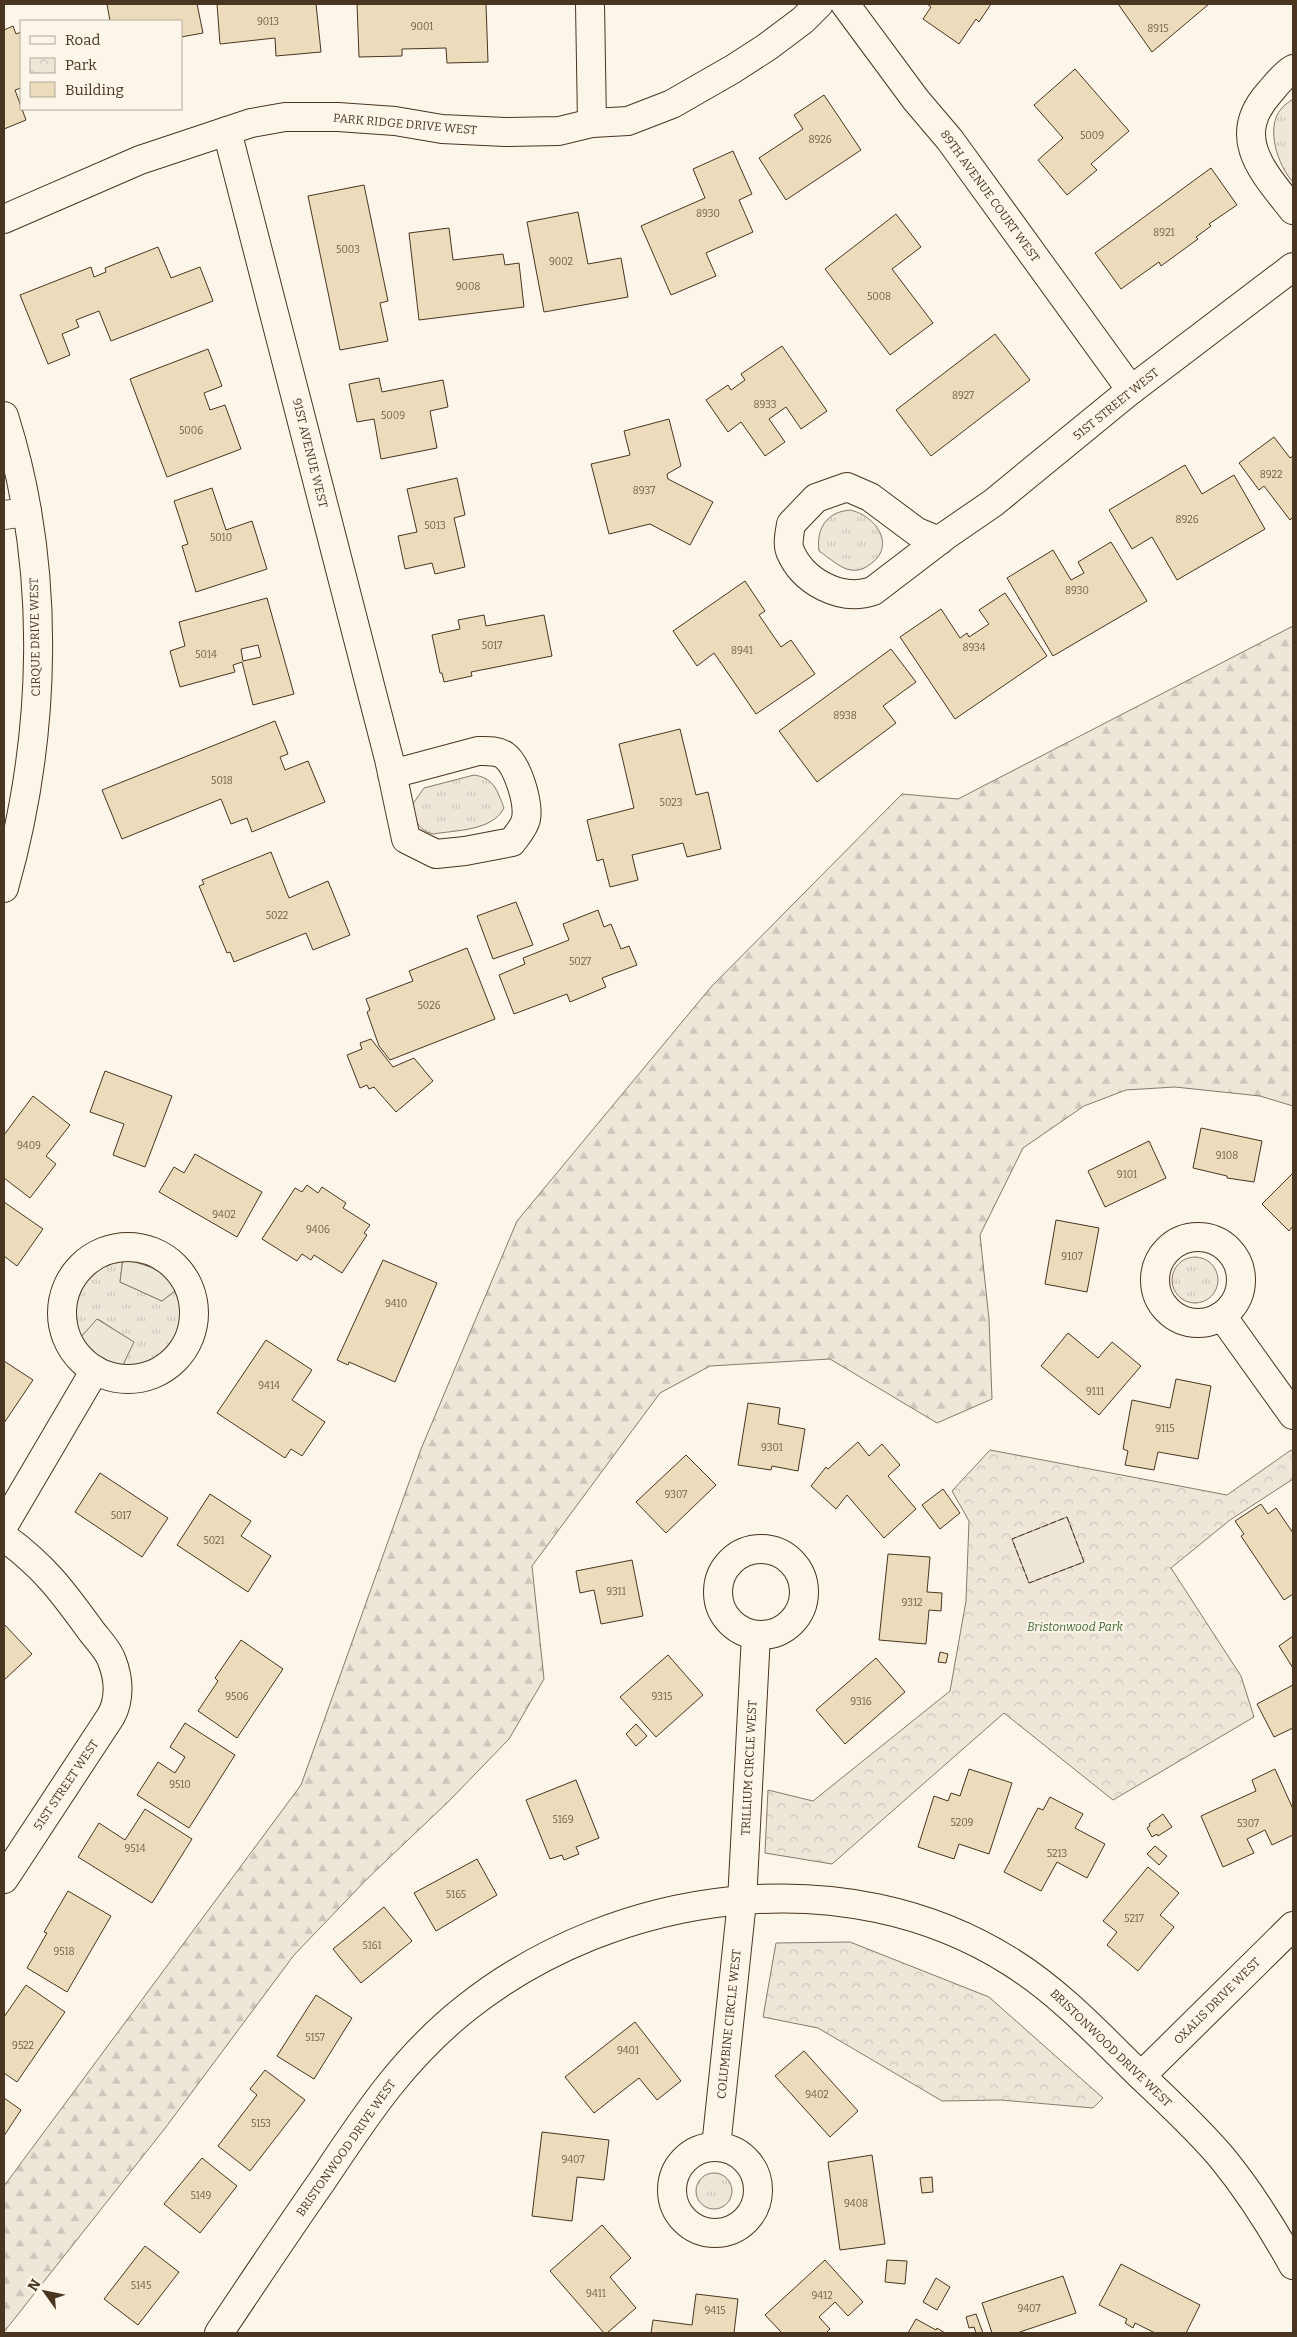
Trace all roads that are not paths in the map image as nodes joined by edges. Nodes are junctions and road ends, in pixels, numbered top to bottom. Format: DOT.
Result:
graph roads {
  1 [pos="590,4"];
  2 [pos="820,4"];
  3 [pos="845,4"];
  4 [pos="1293,69"];
  5 [pos="592,123"];
  6 [pos="227,131"];
  7 [pos="1293,210"];
  8 [pos="4,219"];
  9 [pos="1293,268"];
  10 [pos="1131,390"];
  11 [pos="4,416"];
  12 [pos="15,513"];
  13 [pos="939,541"];
  14 [pos="392,774"];
  15 [pos="4,888"];
  16 [pos="1222,1316"];
  17 [pos="95,1370"];
  18 [pos="1293,1415"];
  19 [pos="4,1525"];
  20 [pos="4,1537"];
  21 [pos="756,1635"];
  22 [pos="4,1879"];
  23 [pos="742,1901"];
  24 [pos="1293,1926"];
  25 [pos="1141,2076"];
  26 [pos="716,2147"];
  27 [pos="1293,2265"];
  28 [pos="219,2333"];
  1 -- 5 [label="street"];
  2 -- 5 [label="street, PARK RIDGE DRIVE WEST"];
  3 -- 10 [label="street, 89TH AVENUE COURT WEST"];
  4 -- 7 [label="street"];
  5 -- 6 [label="street, PARK RIDGE DRIVE WEST"];
  6 -- 8 [label="street, PARK RIDGE DRIVE WEST"];
  6 -- 14 [label="street, 91ST AVENUE WEST"];
  9 -- 10 [label="street, 51ST STREET WEST"];
  10 -- 13 [label="street, 51ST STREET WEST"];
  11 -- 12 [label="street, CIRQUE DRIVE WEST"];
  12 -- 15 [label="street, CIRQUE DRIVE WEST"];
  13 -- 13 [label="street, 51ST STREET WEST"];
  14 -- 14 [label="street, 91ST AVENUE WEST"];
  16 -- 18 [label="street"];
  17 -- 17 [label="street"];
  17 -- 19 [label="street"];
  20 -- 22 [label="street, 51ST STREET WEST"];
  21 -- 23 [label="street, TRILLIUM CIRCLE WEST"];
  23 -- 25 [label="street, BRISTONWOOD DRIVE WEST"];
  23 -- 26 [label="street, COLUMBINE CIRCLE WEST"];
  23 -- 28 [label="street, BRISTONWOOD DRIVE WEST"];
  24 -- 25 [label="street, OXALIS DRIVE WEST"];
  25 -- 27 [label="street, BRISTONWOOD DRIVE WEST"];
}
